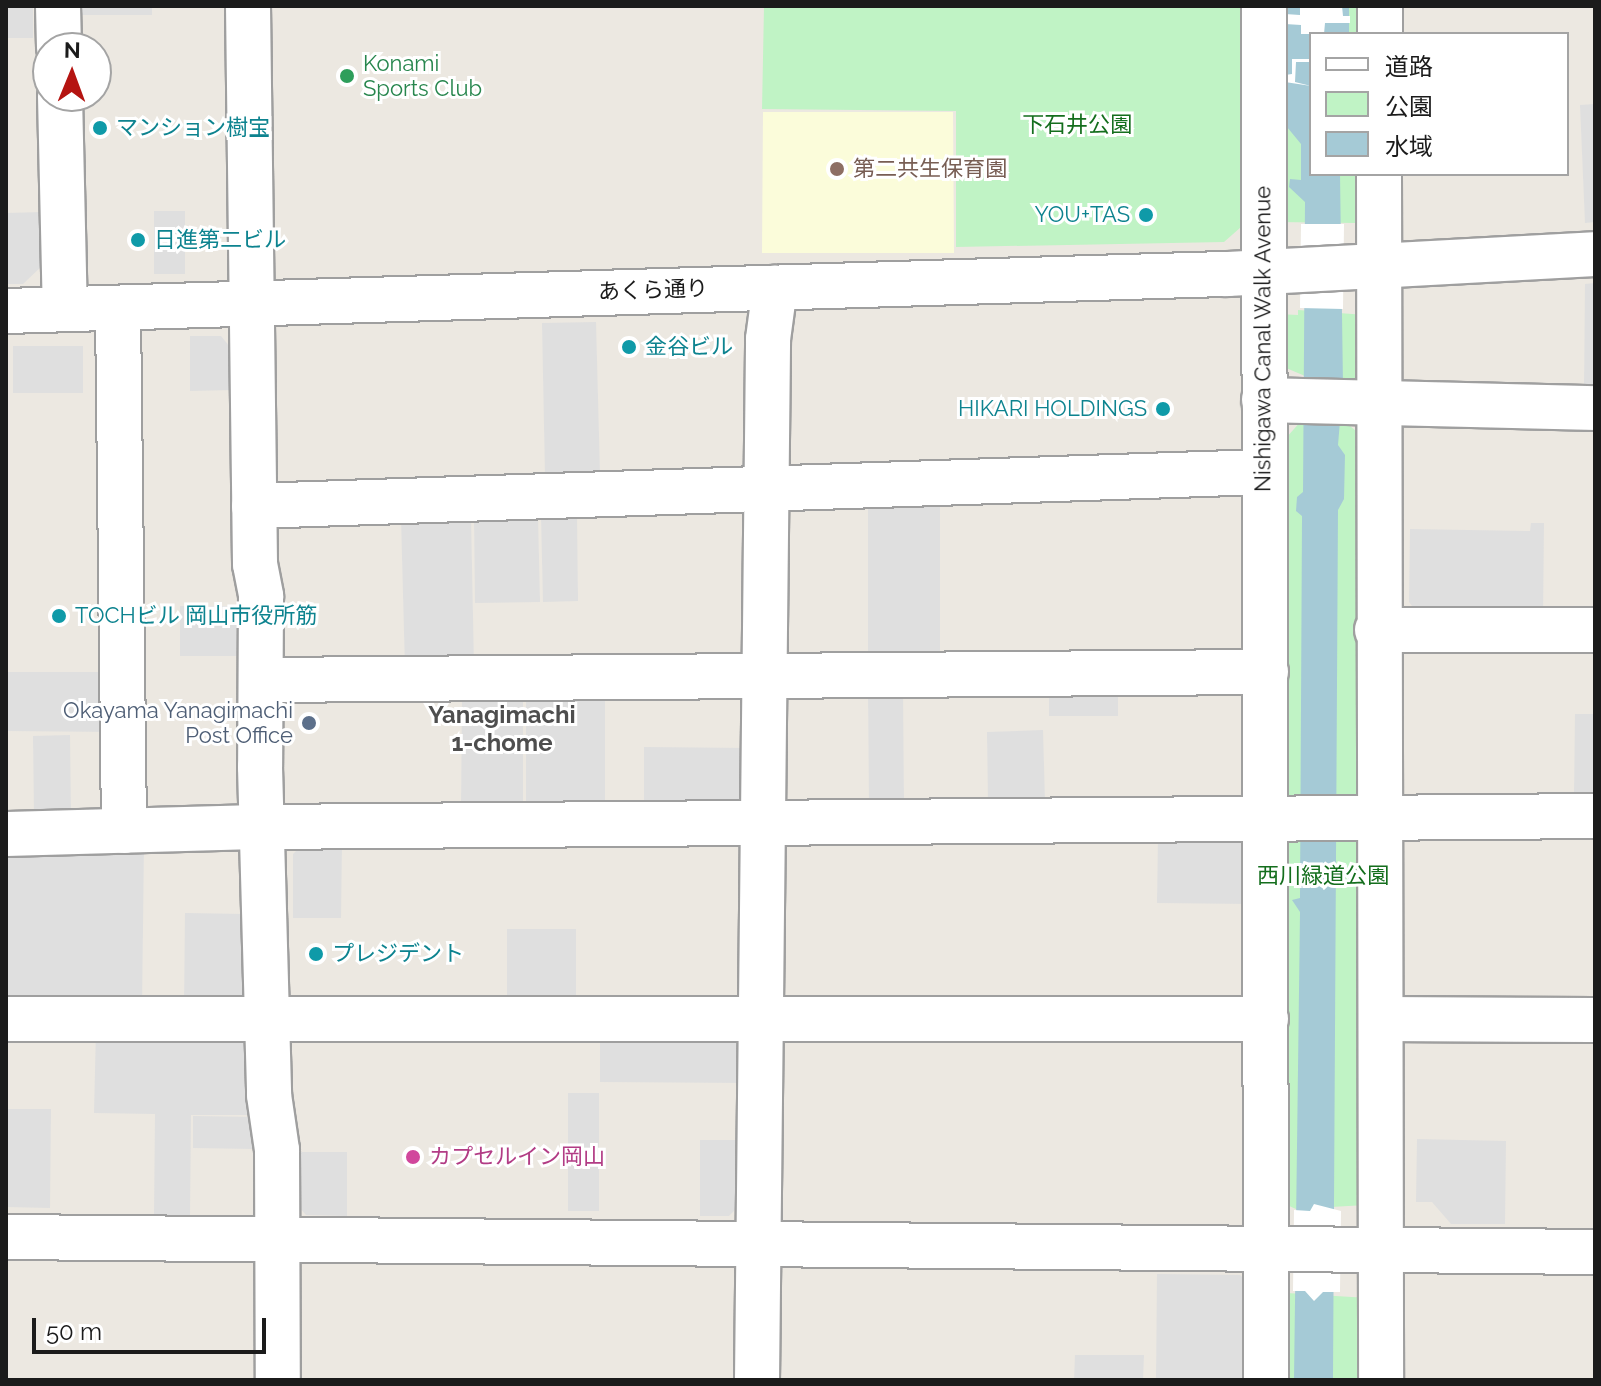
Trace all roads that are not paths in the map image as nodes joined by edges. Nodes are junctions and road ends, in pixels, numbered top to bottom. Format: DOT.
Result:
graph roads {
  1 [pos="58,6"];
  2 [pos="248,6"];
  3 [pos="1264,6"];
  4 [pos="1380,6"];
  5 [pos="59,32"];
  6 [pos="1380,32"];
  7 [pos="60,112"];
  8 [pos="1379,176"];
  9 [pos="1595,254"];
  10 [pos="1362,266"];
  11 [pos="1282,271"];
  12 [pos="775,287"];
  13 [pos="252,305"];
  14 [pos="65,309"];
  15 [pos="118,309"];
  16 [pos="6,311"];
  17 [pos="1282,400"];
  18 [pos="1361,402"];
  19 [pos="1595,408"];
  20 [pos="1263,472"];
  21 [pos="767,487"];
  22 [pos="254,506"];
  23 [pos="1377,630"];
  24 [pos="1595,630"];
  25 [pos="1266,672"];
  26 [pos="764,675"];
  27 [pos="263,680"];
  28 [pos="1280,816"];
  29 [pos="1362,816"];
  30 [pos="1595,816"];
  31 [pos="763,825"];
  32 [pos="261,827"];
  33 [pos="124,831"];
  34 [pos="6,834"];
  35 [pos="6,1019"];
  36 [pos="268,1019"];
  37 [pos="761,1019"];
  38 [pos="1266,1019"];
  39 [pos="1383,1019"];
  40 [pos="1595,1020"];
  41 [pos="6,1237"];
  42 [pos="276,1239"];
  43 [pos="758,1243"];
  44 [pos="1280,1249"];
  45 [pos="1361,1249"];
  46 [pos="1595,1252"];
  47 [pos="278,1380"];
  48 [pos="757,1380"];
  49 [pos="1266,1380"];
  50 [pos="1381,1380"];
  1 -- 5 [label="street"];
  2 -- 13 [label="street"];
  3 -- 11 [label="street, Nishigawa Canal Walk Avenue"];
  4 -- 6 [label="street"];
  7 -- 14 [label="street"];
  8 -- 10 [label="street"];
  9 -- 10 [label="street, あくら通り"];
  10 -- 11 [label="street, あくら通り"];
  10 -- 18 [label="street"];
  11 -- 12 [label="street, あくら通り"];
  11 -- 17 [label="street, Nishigawa Canal Walk Avenue"];
  12 -- 13 [label="street, あくら通り"];
  12 -- 21 [label="street"];
  13 -- 15 [label="street, あくら通り"];
  13 -- 22 [label="street"];
  14 -- 15 [label="street, あくら通り"];
  14 -- 16 [label="street, あくら通り"];
  15 -- 33 [label="street"];
  17 -- 18 [label="street"];
  17 -- 20 [label="street, Nishigawa Canal Walk Avenue"];
  18 -- 19 [label="street"];
  18 -- 23 [label="street"];
  20 -- 21 [label="street"];
  20 -- 25 [label="street, Nishigawa Canal Walk Avenue"];
  21 -- 22 [label="street"];
  21 -- 26 [label="street"];
  22 -- 27 [label="street"];
  23 -- 24 [label="street"];
  23 -- 29 [label="street"];
  25 -- 26 [label="street"];
  25 -- 28 [label="street, Nishigawa Canal Walk Avenue"];
  26 -- 27 [label="street"];
  26 -- 31 [label="street"];
  27 -- 32 [label="street"];
  28 -- 29 [label="street"];
  28 -- 31 [label="street"];
  28 -- 38 [label="street, Nishigawa Canal Walk Avenue"];
  29 -- 30 [label="street"];
  29 -- 39 [label="street"];
  31 -- 32 [label="street"];
  31 -- 37 [label="street"];
  32 -- 33 [label="street"];
  32 -- 36 [label="street"];
  33 -- 34 [label="street"];
  35 -- 36 [label="street"];
  36 -- 37 [label="street"];
  36 -- 42 [label="street"];
  37 -- 38 [label="street"];
  37 -- 43 [label="street"];
  38 -- 44 [label="street, Nishigawa Canal Walk Avenue"];
  39 -- 40 [label="street"];
  39 -- 45 [label="street"];
  41 -- 42 [label="street"];
  42 -- 43 [label="street"];
  42 -- 47 [label="street"];
  43 -- 44 [label="street"];
  43 -- 48 [label="street"];
  44 -- 45 [label="street"];
  44 -- 49 [label="street, Nishigawa Canal Walk Avenue"];
  45 -- 46 [label="street"];
  45 -- 50 [label="street"];
}
